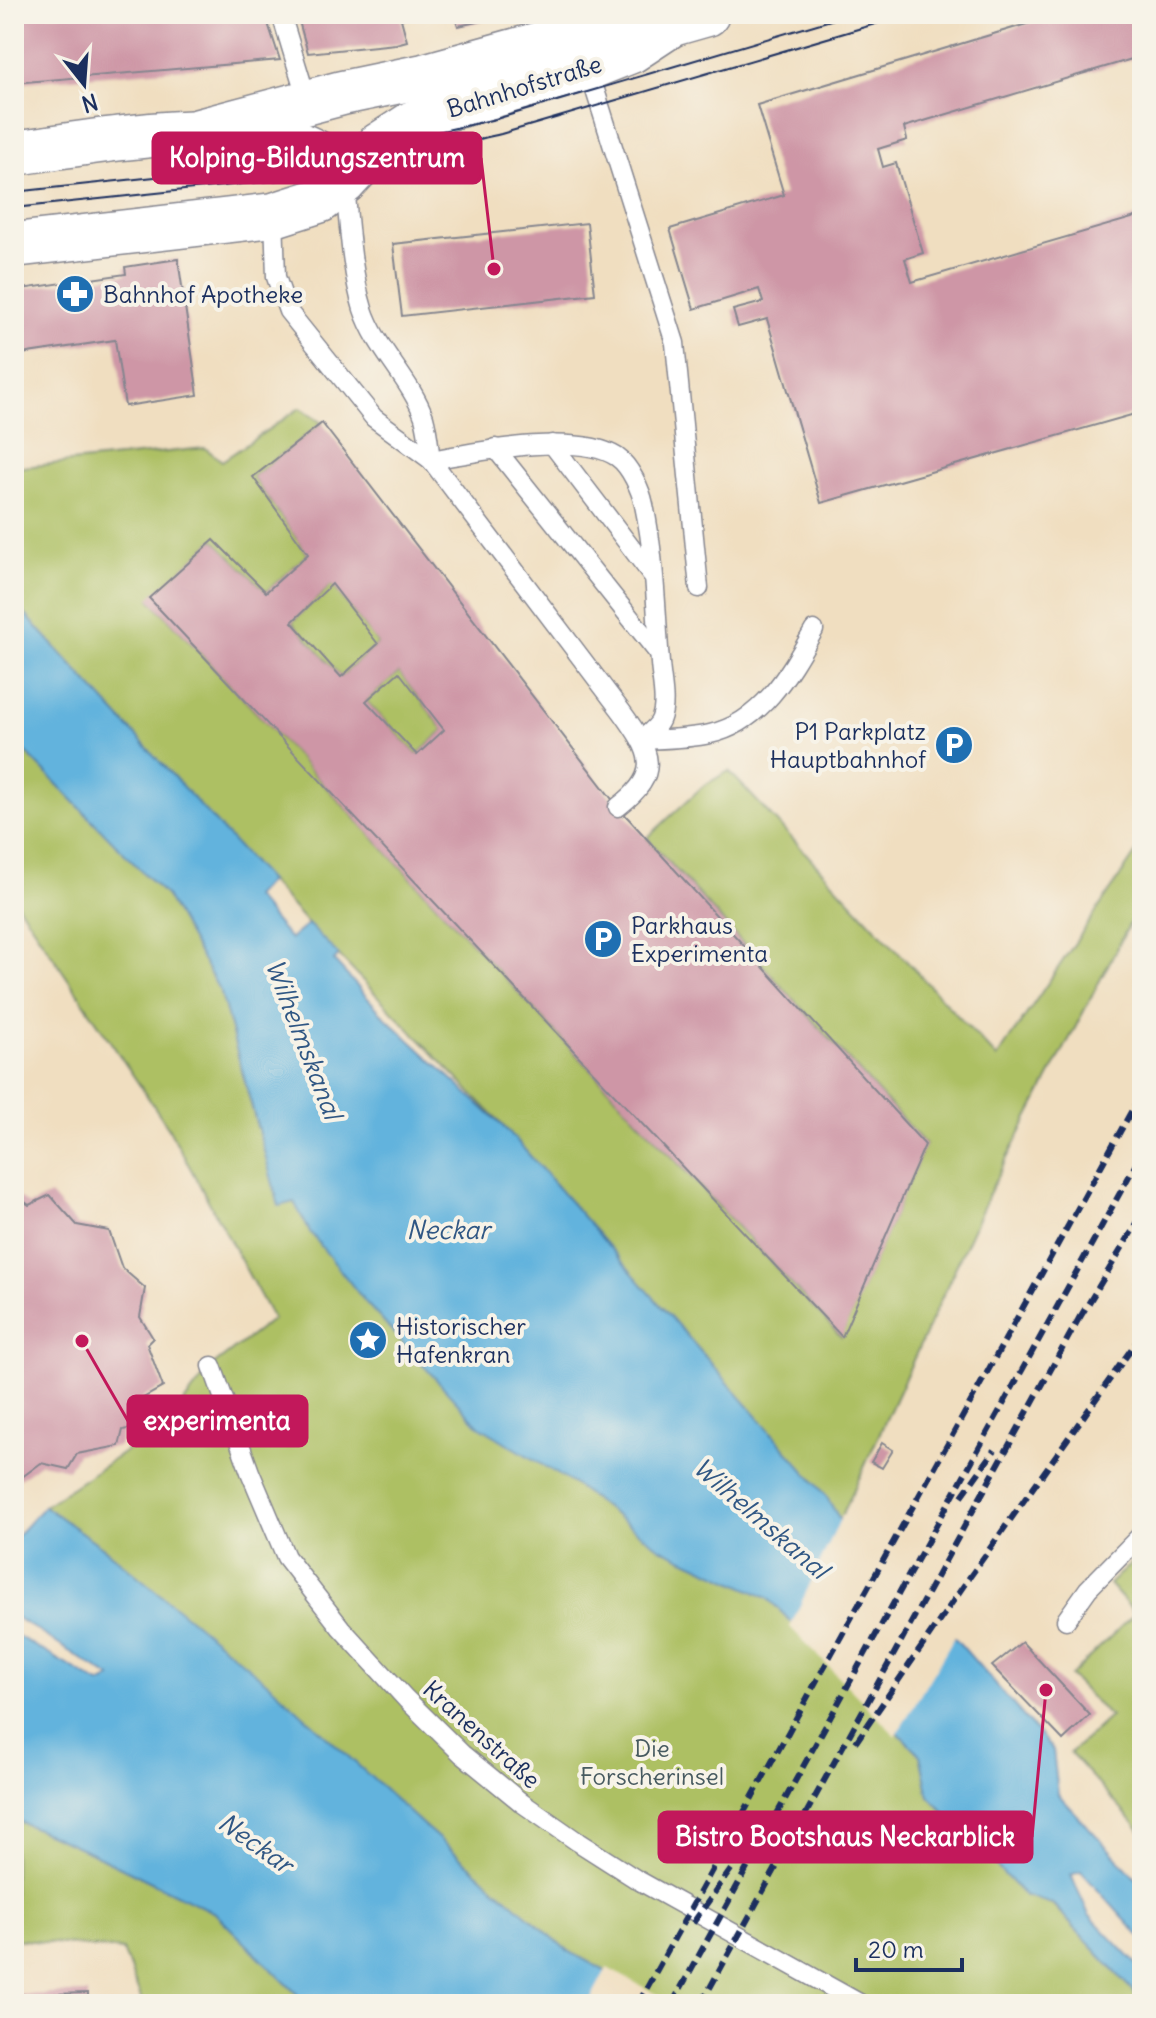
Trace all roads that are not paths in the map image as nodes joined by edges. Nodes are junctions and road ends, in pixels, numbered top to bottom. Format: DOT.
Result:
graph roads {
  1 [pos="281,14"];
  2 [pos="689,19"];
  3 [pos="588,68"];
  4 [pos="424,76"];
  5 [pos="308,103"];
  6 [pos="199,131"];
  7 [pos="303,146"];
  8 [pos="14,153"];
  9 [pos="344,182"];
  10 [pos="274,215"];
  11 [pos="14,245"];
  12 [pos="552,444"];
  13 [pos="495,448"];
  14 [pos="431,460"];
  15 [pos="653,576"];
  16 [pos="699,588"];
  17 [pos="814,630"];
  18 [pos="659,654"];
  19 [pos="641,740"];
  20 [pos="618,807"];
  21 [pos="212,1366"];
  22 [pos="1142,1534"];
  23 [pos="1066,1620"];
  24 [pos="861,2004"];
  1 -- 5 [label="lane"];
  2 -- 3 [label="street, Bahnhofstraße"];
  2 -- 4 [label="street, Bahnhofstraße"];
  3 -- 9 [label="street, Bahnhofstraße"];
  3 -- 16 [label="lane"];
  4 -- 5 [label="street, Bahnhofstraße"];
  4 -- 7 [label="street, Bahnhofstraße"];
  5 -- 6 [label="street, Bahnhofstraße"];
  6 -- 7 [label="street, Bahnhofstraße"];
  6 -- 8 [label="street, Bahnhofstraße"];
  7 -- 9 [label="street, Bahnhofstraße"];
  7 -- 10 [label="street, Bahnhofstraße"];
  9 -- 10 [label="street, Bahnhofstraße"];
  9 -- 14 [label="lane"];
  10 -- 11 [label="street, Bahnhofstraße"];
  10 -- 14 [label="lane"];
  12 -- 13 [label="lane"];
  12 -- 15 [label="lane"];
  12 -- 15 [label="lane"];
  13 -- 14 [label="lane"];
  13 -- 18 [label="lane"];
  14 -- 19 [label="lane"];
  15 -- 18 [label="lane"];
  17 -- 19 [label="lane"];
  18 -- 19 [label="lane"];
  19 -- 20 [label="lane"];
  21 -- 24 [label="lane, Kranenstraße"];
  22 -- 23 [label="lane"];
}
